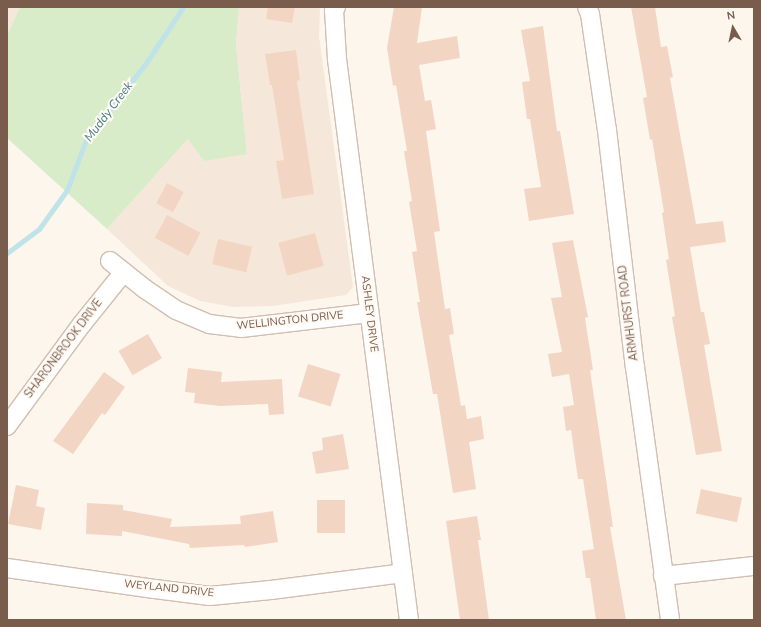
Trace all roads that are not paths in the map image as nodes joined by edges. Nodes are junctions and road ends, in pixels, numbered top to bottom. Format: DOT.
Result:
graph roads {
  1 [pos="336,7"];
  2 [pos="587,7"];
  3 [pos="110,261"];
  4 [pos="123,273"];
  5 [pos="369,312"];
  6 [pos="7,426"];
  7 [pos="754,566"];
  8 [pos="7,568"];
  9 [pos="404,573"];
  10 [pos="663,576"];
  11 [pos="409,620"];
  12 [pos="670,620"];
  1 -- 5 [label="street, ASHLEY DRIVE"];
  2 -- 10 [label="street, ARMHURST ROAD"];
  3 -- 4 [label="street, WELLINGTON DRIVE"];
  4 -- 5 [label="street, WELLINGTON DRIVE"];
  4 -- 6 [label="street, SHARONBROOK DRIVE"];
  5 -- 9 [label="street, ASHLEY DRIVE"];
  7 -- 10 [label="street"];
  8 -- 9 [label="street, WEYLAND DRIVE"];
  9 -- 11 [label="street, ASHLEY DRIVE"];
  10 -- 12 [label="street, ARMHURST ROAD"];
}
